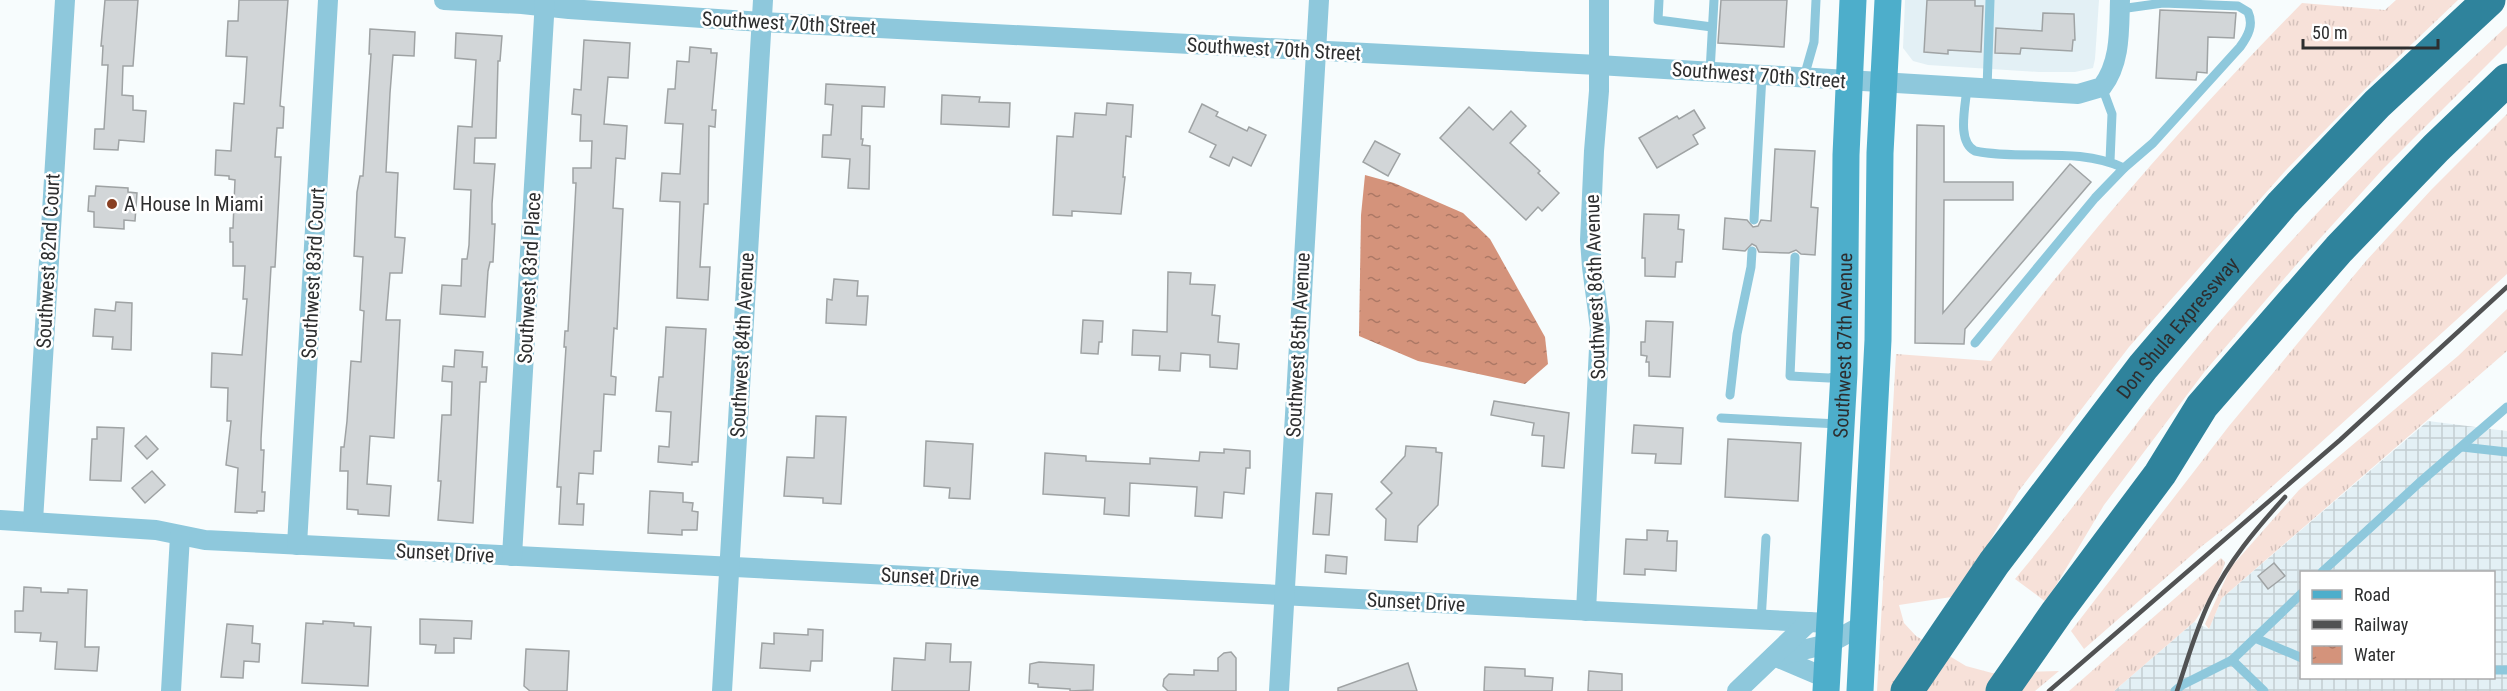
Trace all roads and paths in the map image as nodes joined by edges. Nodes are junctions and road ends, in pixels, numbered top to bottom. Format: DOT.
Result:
graph roads {
  1 [pos="64,0"];
  2 [pos="328,0"];
  3 [pos="444,0"];
  4 [pos="763,0"];
  5 [pos="1319,0"];
  6 [pos="1599,0"];
  7 [pos="1659,0"];
  8 [pos="1714,0"];
  9 [pos="1816,0"];
  10 [pos="1853,0"];
  11 [pos="1888,0"];
  12 [pos="1990,0"];
  13 [pos="2489,0"];
  14 [pos="545,3"];
  15 [pos="2120,4"];
  16 [pos="762,22"];
  17 [pos="1712,27"];
  18 [pos="1316,51"];
  19 [pos="1598,65"];
  20 [pos="1710,72"];
  21 [pos="1762,75"];
  22 [pos="1804,78"];
  23 [pos="2507,80"];
  24 [pos="1849,81"];
  25 [pos="1883,83"];
  26 [pos="1967,87"];
  27 [pos="2103,87"];
  28 [pos="1987,89"];
  29 [pos="2110,161"];
  30 [pos="2124,168"];
  31 [pos="1754,220"];
  32 [pos="1752,251"];
  33 [pos="1795,257"];
  34 [pos="1878,340"];
  35 [pos="1975,343"];
  36 [pos="1844,373"];
  37 [pos="1730,396"];
  38 [pos="2507,406"];
  39 [pos="1721,418"];
  40 [pos="1841,424"];
  41 [pos="2462,447"];
  42 [pos="2507,452"];
  43 [pos="0,520"];
  44 [pos="33,521"];
  45 [pos="180,536"];
  46 [pos="1766,538"];
  47 [pos="297,545"];
  48 [pos="512,556"];
  49 [pos="729,567"];
  50 [pos="2324,571"];
  51 [pos="2300,594"];
  52 [pos="1285,595"];
  53 [pos="1586,611"];
  54 [pos="1755,621"];
  55 [pos="1863,625"];
  56 [pos="1822,630"];
  57 [pos="2255,638"];
  58 [pos="1774,656"];
  59 [pos="2300,658"];
  60 [pos="2232,660"];
  61 [pos="1826,685"];
  62 [pos="171,691"];
  63 [pos="722,691"];
  64 [pos="1279,691"];
  65 [pos="1737,691"];
  66 [pos="1860,691"];
  67 [pos="1907,691"];
  68 [pos="2002,691"];
  69 [pos="2175,691"];
  70 [pos="2264,691"];
  1 -- 44 [label="street, Southwest 82nd Court"];
  2 -- 47 [label="street, Southwest 83rd Court"];
  3 -- 14 [label="street, Southwest 70th Street"];
  4 -- 16 [label="street, Southwest 84th Avenue"];
  5 -- 18 [label="street, Southwest 85th Avenue"];
  6 -- 19 [label="street, Southwest 86th Avenue"];
  7 -- 17 [label="lane"];
  8 -- 17 [label="lane"];
  9 -- 22 [label="lane"];
  10 -- 24 [label="main road, Southwest 87th Avenue"];
  11 -- 25 [label="main road, Southwest 87th Avenue"];
  12 -- 28 [label="lane"];
  13 -- 67 [label="highway, Don Shula Expressway"];
  14 -- 16 [label="street, Southwest 70th Street"];
  14 -- 48 [label="street, Southwest 83rd Place"];
  15 -- 27 [label="street"];
  15 -- 30 [label="lane"];
  16 -- 18 [label="street, Southwest 70th Street"];
  16 -- 49 [label="street, Southwest 84th Avenue"];
  17 -- 20 [label="lane"];
  18 -- 19 [label="street, Southwest 70th Street"];
  18 -- 52 [label="street, Southwest 85th Avenue"];
  19 -- 20 [label="street, Southwest 70th Street"];
  19 -- 53 [label="street, Southwest 86th Avenue"];
  20 -- 21 [label="street, Southwest 70th Street"];
  21 -- 22 [label="street, Southwest 70th Street"];
  21 -- 31 [label="lane"];
  22 -- 24 [label="street, Southwest 70th Street"];
  23 -- 68 [label="highway"];
  24 -- 25 [label="street, Southwest 70th Street"];
  24 -- 36 [label="main road, Southwest 87th Avenue"];
  25 -- 26 [label="street, Southwest 70th Street"];
  25 -- 34 [label="main road, Southwest 87th Avenue"];
  26 -- 28 [label="street, Southwest 70th Street"];
  26 -- 29 [label="lane"];
  27 -- 28 [label="street, Southwest 70th Street"];
  27 -- 29 [label="lane"];
  29 -- 30 [label="lane"];
  30 -- 35 [label="lane"];
  32 -- 37 [label="lane"];
  33 -- 36 [label="lane"];
  34 -- 36 [label="main road"];
  34 -- 55 [label="main road, Southwest 87th Avenue"];
  36 -- 40 [label="main road, Southwest 87th Avenue"];
  38 -- 41 [label="lane"];
  39 -- 40 [label="lane"];
  40 -- 56 [label="main road, Southwest 87th Avenue"];
  41 -- 42 [label="lane"];
  41 -- 50 [label="lane"];
  43 -- 44 [label="street, Sunset Drive"];
  44 -- 45 [label="street, Sunset Drive"];
  45 -- 47 [label="street, Sunset Drive"];
  45 -- 62 [label="street"];
  46 -- 54 [label="lane"];
  47 -- 48 [label="street, Sunset Drive"];
  48 -- 49 [label="street, Sunset Drive"];
  49 -- 52 [label="street, Sunset Drive"];
  49 -- 63 [label="street, Southwest 84th Avenue"];
  51 -- 57 [label="lane"];
  52 -- 53 [label="street, Sunset Drive"];
  52 -- 64 [label="street, Southwest 85th Avenue"];
  53 -- 54 [label="street, Sunset Drive"];
  54 -- 56 [label="street, Sunset Drive"];
  54 -- 58 [label="street"];
  55 -- 56 [label="main road"];
  55 -- 66 [label="main road, Southwest 87th Avenue"];
  56 -- 58 [label="street"];
  56 -- 58 [label="street"];
  56 -- 61 [label="main road, Southwest 87th Avenue"];
  57 -- 59 [label="lane"];
  57 -- 60 [label="lane"];
  58 -- 61 [label="street"];
  58 -- 65 [label="street"];
  60 -- 69 [label="lane"];
  60 -- 70 [label="lane"];
}
